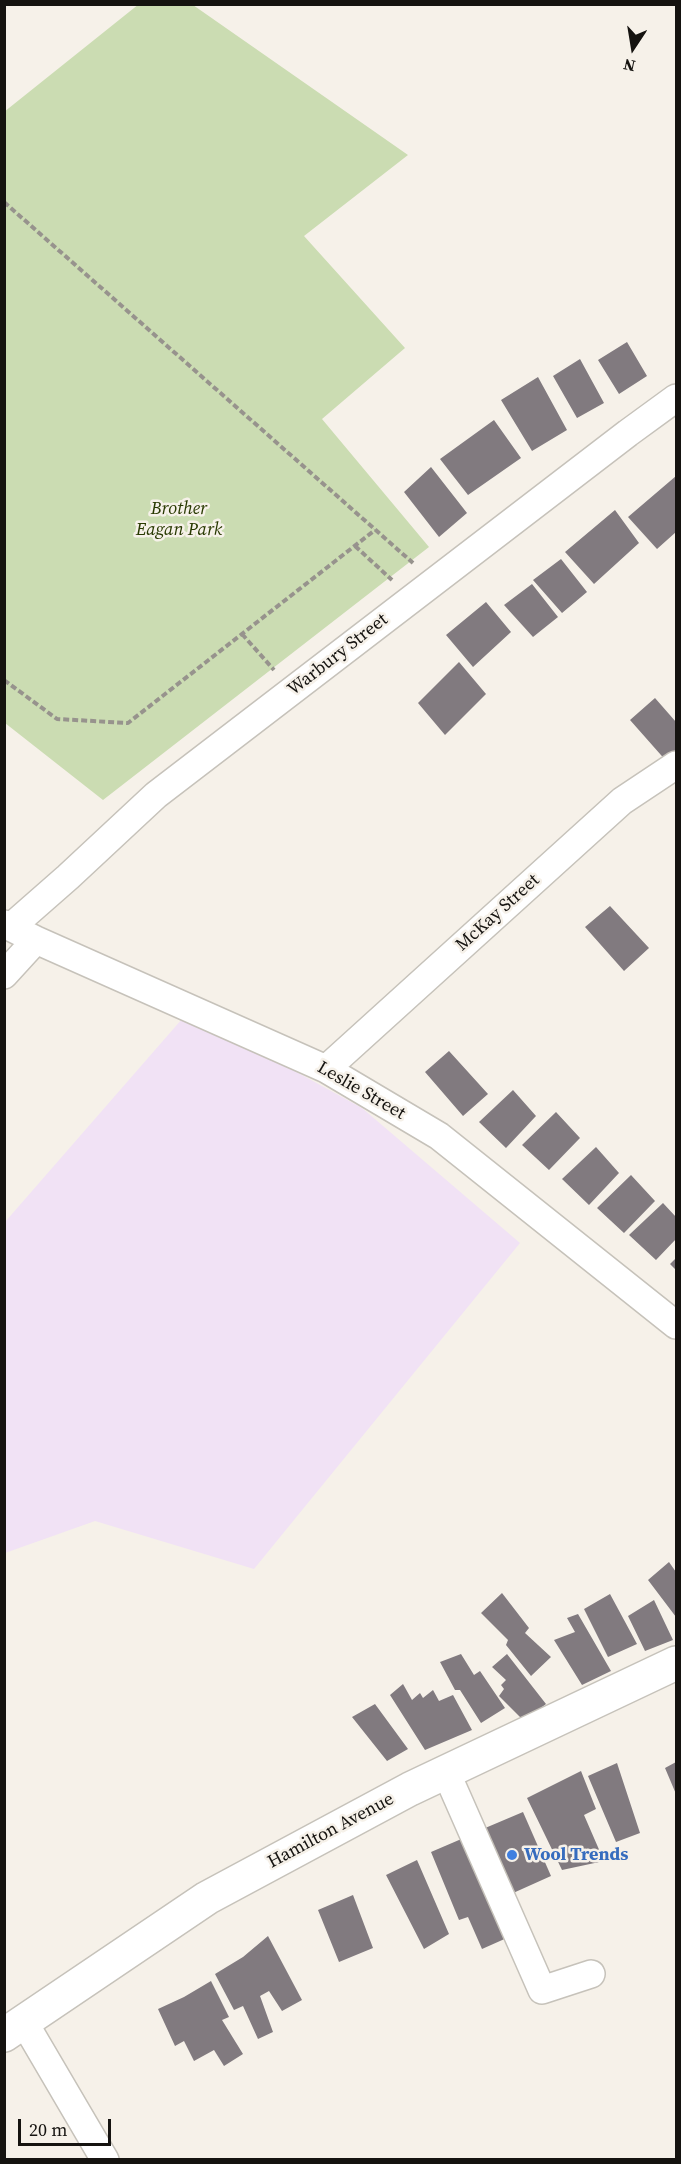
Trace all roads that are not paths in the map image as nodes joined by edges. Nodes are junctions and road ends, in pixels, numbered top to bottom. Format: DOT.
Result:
graph roads {
  1 [pos="676,398"];
  2 [pos="676,765"];
  3 [pos="8,925"];
  4 [pos="36,940"];
  5 [pos="4,975"];
  6 [pos="326,1069"];
  7 [pos="676,1325"];
  8 [pos="676,1663"];
  9 [pos="446,1772"];
  10 [pos="591,1974"];
  11 [pos="14,2028"];
  12 [pos="105,2160"];
  1 -- 3 [label="street, Warbury Street"];
  2 -- 6 [label="street, McKay Street"];
  3 -- 4 [label="street, Leslie Street"];
  4 -- 5 [label="street"];
  4 -- 6 [label="street, Leslie Street"];
  6 -- 7 [label="street, Leslie Street"];
  8 -- 9 [label="street, Hamilton Avenue"];
  9 -- 10 [label="street"];
  9 -- 11 [label="street, Hamilton Avenue"];
  11 -- 12 [label="street"];
}
